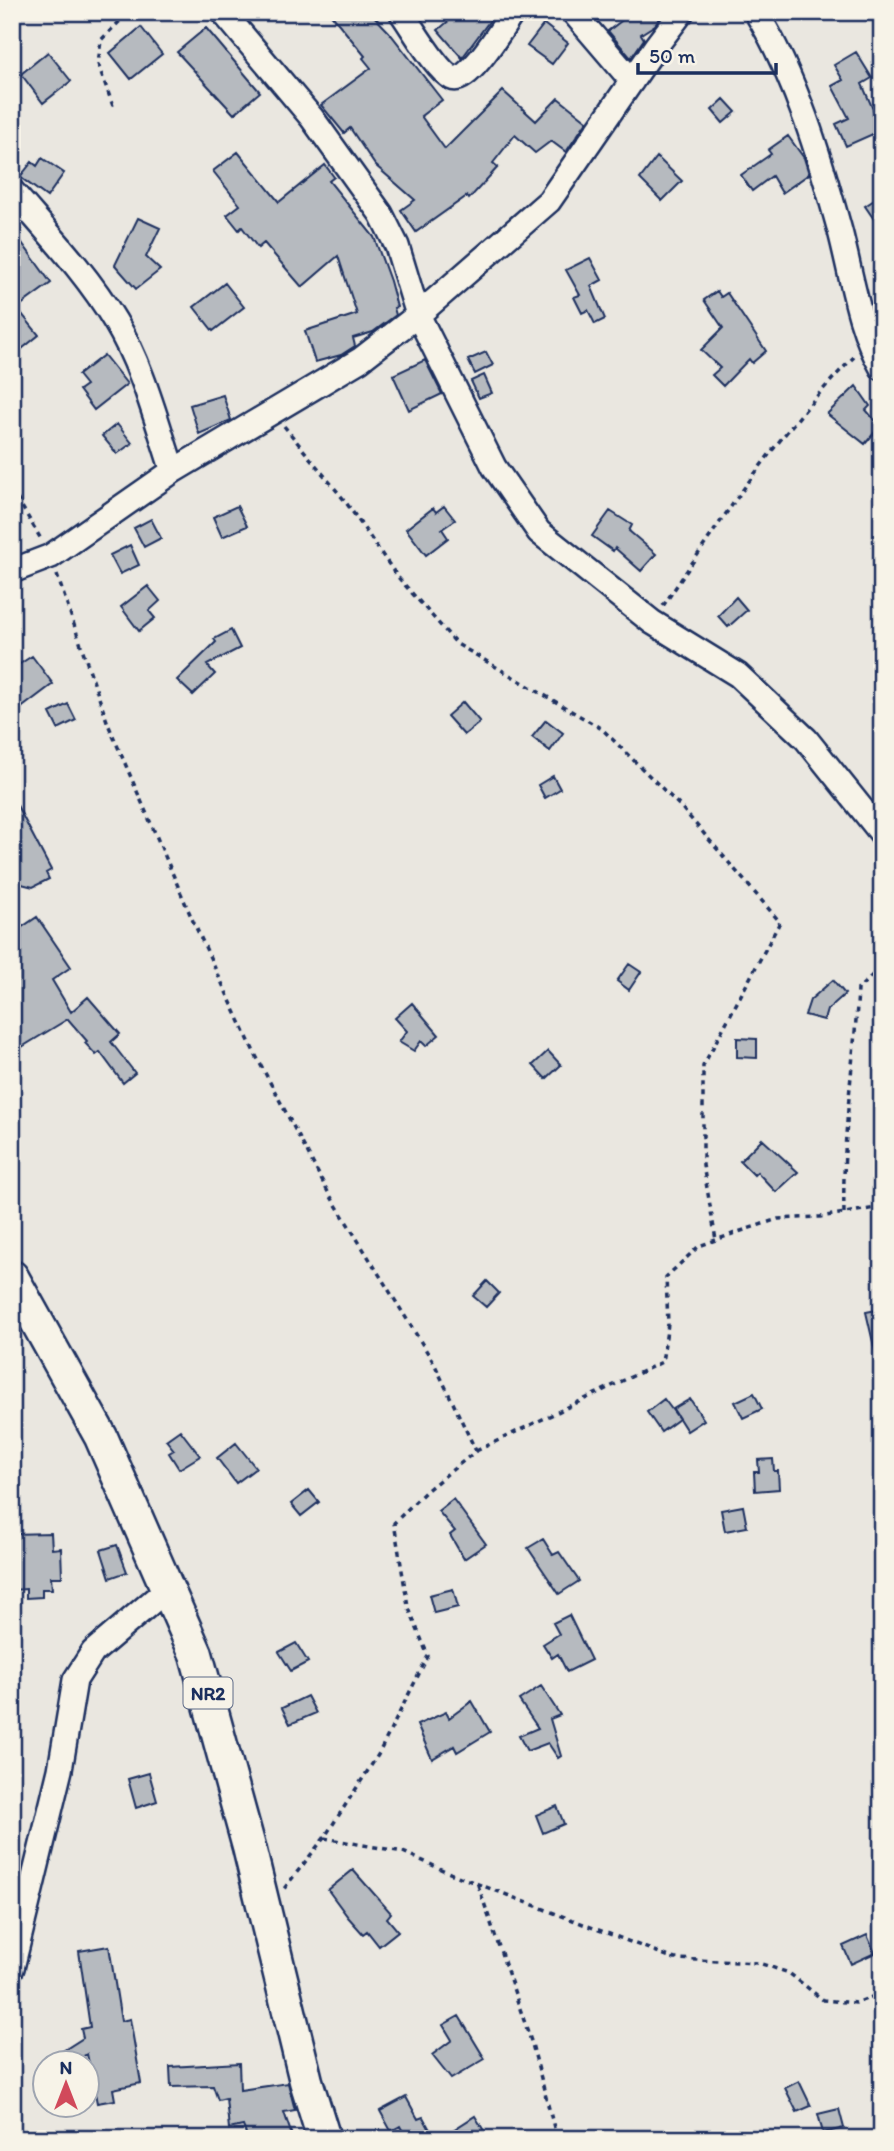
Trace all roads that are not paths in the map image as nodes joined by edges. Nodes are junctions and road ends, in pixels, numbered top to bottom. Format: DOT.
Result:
graph roads {
  1 [pos="223,12"];
  2 [pos="401,12"];
  3 [pos="513,12"];
  4 [pos="573,12"];
  5 [pos="682,12"];
  6 [pos="756,12"];
  7 [pos="632,81"];
  8 [pos="12,191"];
  9 [pos="418,315"];
  10 [pos="882,368"];
  11 [pos="173,471"];
  12 [pos="12,571"];
  13 [pos="882,834"];
  14 [pos="12,1277"];
  15 [pos="167,1590"];
  16 [pos="12,1969"];
  17 [pos="324,2139"];
  1 -- 9 [label="street"];
  2 -- 3 [label="street"];
  4 -- 7 [label="street"];
  5 -- 7 [label="street"];
  6 -- 10 [label="street"];
  7 -- 9 [label="street"];
  8 -- 11 [label="street"];
  9 -- 11 [label="street"];
  9 -- 13 [label="street"];
  11 -- 12 [label="street"];
  14 -- 15 [label="highway, NR2"];
  15 -- 16 [label="street"];
  15 -- 17 [label="highway, NR2"];
}
